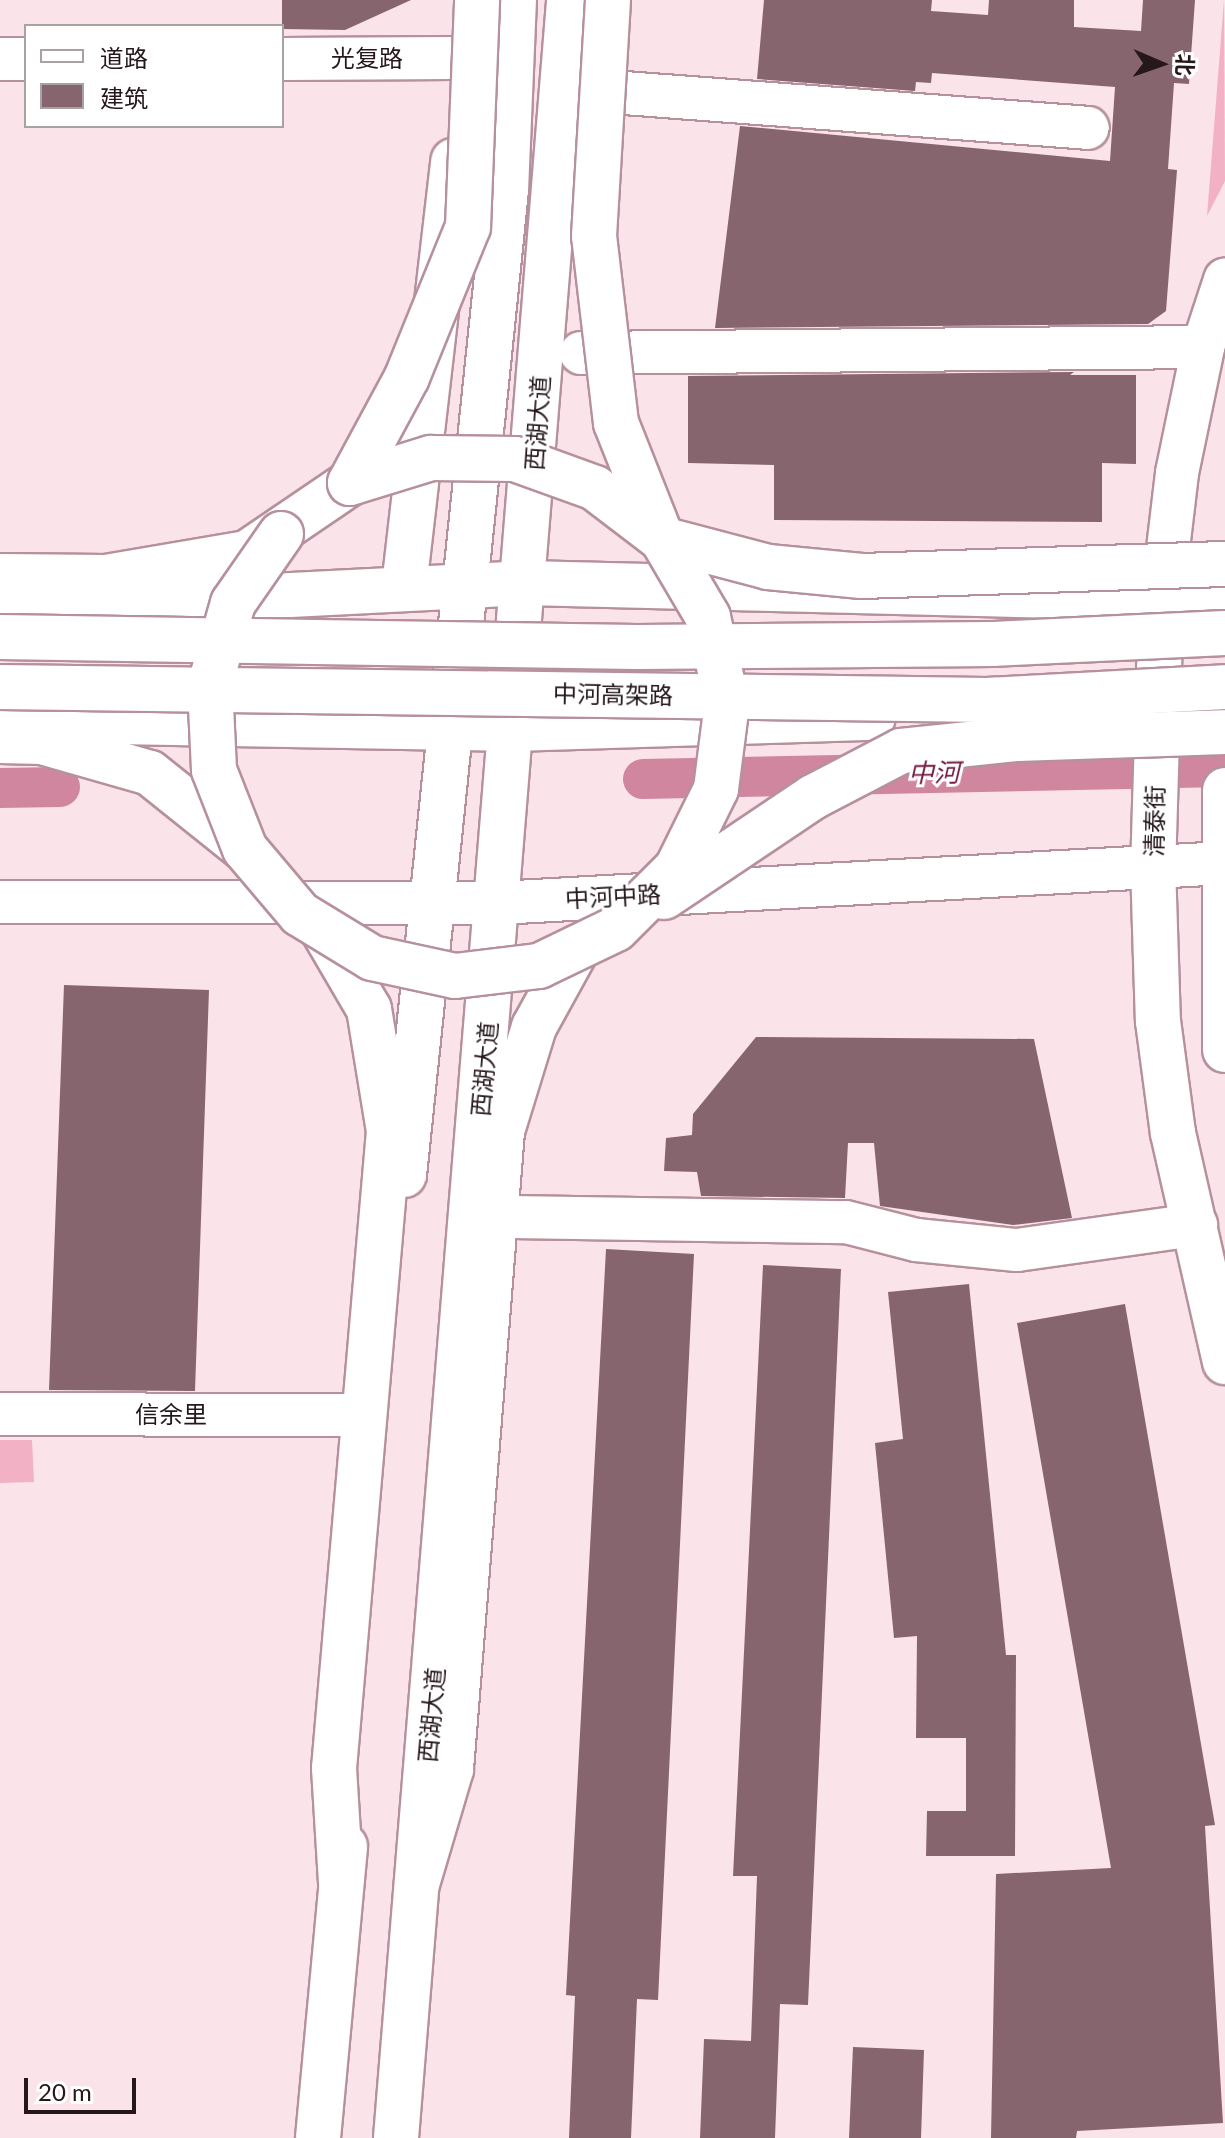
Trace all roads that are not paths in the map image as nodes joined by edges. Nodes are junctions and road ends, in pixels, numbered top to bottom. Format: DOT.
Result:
graph roads {
  1 [pos="474,0"];
  2 [pos="514,0"];
  3 [pos="569,0"];
  4 [pos="608,0"];
  5 [pos="453,58"];
  6 [pos="0,59"];
  7 [pos="24,59"];
  8 [pos="284,59"];
  9 [pos="611,92"];
  10 [pos="1088,128"];
  11 [pos="1225,280"];
  12 [pos="1203,347"];
  13 [pos="581,353"];
  14 [pos="350,483"];
  15 [pos="281,534"];
  16 [pos="662,539"];
  17 [pos="1225,564"];
  18 [pos="0,576"];
  19 [pos="525,583"];
  20 [pos="464,584"];
  21 [pos="404,587"];
  22 [pos="1225,600"];
  23 [pos="0,601"];
  24 [pos="1161,602"];
  25 [pos="1225,633"];
  26 [pos="0,637"];
  27 [pos="0,687"];
  28 [pos="1225,687"];
  29 [pos="1225,710"];
  30 [pos="0,720"];
  31 [pos="449,725"];
  32 [pos="1155,726"];
  33 [pos="513,729"];
  34 [pos="1225,732"];
  35 [pos="0,741"];
  36 [pos="1225,790"];
  37 [pos="1154,847"];
  38 [pos="245,849"];
  39 [pos="1224,853"];
  40 [pos="0,902"];
  41 [pos="428,903"];
  42 [pos="498,903"];
  43 [pos="321,927"];
  44 [pos="597,938"];
  45 [pos="1225,1050"];
  46 [pos="512,1217"];
  47 [pos="1196,1225"];
  48 [pos="1225,1362"];
  49 [pos="0,1414"];
  50 [pos="343,1415"];
  51 [pos="341,1882"];
  52 [pos="417,1884"];
  53 [pos="318,2138"];
  54 [pos="396,2138"];
  1 -- 14 [label="main road, bridge"];
  1 -- 21 [label="main road"];
  2 -- 20 [label="main road"];
  3 -- 19 [label="main road, 西湖大道"];
  4 -- 16 [label="main road, bridge"];
  5 -- 8 [label="street, 光复路"];
  6 -- 7 [label="street"];
  9 -- 10 [label="street"];
  11 -- 12 [label="street, 清泰街"];
  12 -- 13 [label="street"];
  12 -- 24 [label="street, 清泰街"];
  14 -- 15 [label="main road"];
  14 -- 16 [label="main road, bridge"];
  15 -- 18 [label="main road"];
  15 -- 38 [label="main road, bridge"];
  16 -- 17 [label="main road, bridge"];
  16 -- 44 [label="main road, bridge"];
  19 -- 20 [label="main road"];
  19 -- 24 [label="main road"];
  19 -- 33 [label="main road, 西湖大道"];
  20 -- 21 [label="main road"];
  20 -- 31 [label="main road"];
  21 -- 23 [label="main road"];
  22 -- 24 [label="main road"];
  24 -- 32 [label="main road, 清泰街"];
  25 -- 26 [label="main road, 中河高架路, bridge"];
  27 -- 28 [label="main road, 中河高架路, bridge"];
  29 -- 32 [label="main road"];
  30 -- 31 [label="main road"];
  31 -- 33 [label="main road"];
  31 -- 41 [label="main road"];
  32 -- 33 [label="main road"];
  32 -- 37 [label="main road, 清泰街"];
  33 -- 42 [label="main road, 西湖大道"];
  34 -- 44 [label="main road, bridge"];
  35 -- 38 [label="main road"];
  36 -- 39 [label="main road"];
  37 -- 39 [label="street, 中河中路"];
  37 -- 42 [label="street, 中河中路"];
  37 -- 47 [label="main road, 清泰街"];
  38 -- 43 [label="main road, bridge"];
  39 -- 45 [label="main road"];
  40 -- 41 [label="street, 中河中路"];
  41 -- 42 [label="street, 中河中路"];
  41 -- 51 [label="main road"];
  42 -- 52 [label="main road, 西湖大道"];
  43 -- 44 [label="main road, bridge"];
  43 -- 51 [label="main road"];
  44 -- 52 [label="main road"];
  46 -- 47 [label="street"];
  47 -- 48 [label="main road, 清泰街"];
  49 -- 50 [label="street, 信余里"];
  51 -- 53 [label="main road"];
  52 -- 54 [label="main road, 西湖大道"];
}
